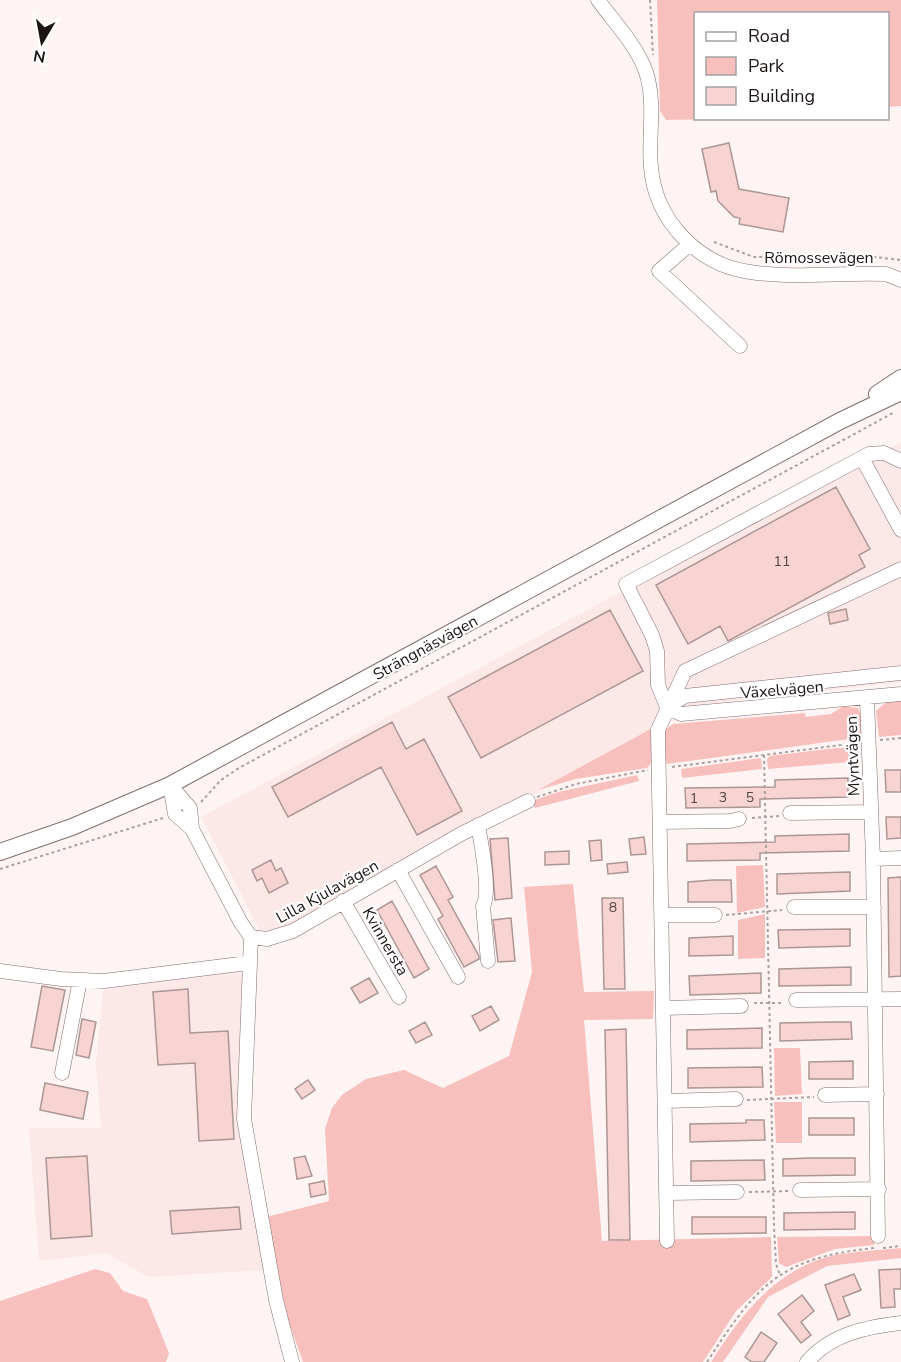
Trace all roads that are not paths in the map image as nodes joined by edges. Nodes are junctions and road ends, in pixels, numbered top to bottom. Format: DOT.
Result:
graph roads {
  1 [pos="598,0"];
  2 [pos="690,244"];
  3 [pos="901,280"];
  4 [pos="740,346"];
  5 [pos="901,378"];
  6 [pos="901,392"];
  7 [pos="840,420"];
  8 [pos="862,458"];
  9 [pos="901,460"];
  10 [pos="901,530"];
  11 [pos="901,569"];
  12 [pos="901,673"];
  13 [pos="901,694"];
  14 [pos="867,699"];
  15 [pos="667,707"];
  16 [pos="170,785"];
  17 [pos="528,801"];
  18 [pos="871,812"];
  19 [pos="790,813"];
  20 [pos="739,819"];
  21 [pos="661,822"];
  22 [pos="478,825"];
  23 [pos="0,852"];
  24 [pos="901,858"];
  25 [pos="873,859"];
  26 [pos="398,870"];
  27 [pos="343,901"];
  28 [pos="794,907"];
  29 [pos="874,907"];
  30 [pos="662,915"];
  31 [pos="715,915"];
  32 [pos="251,937"];
  33 [pos="489,962"];
  34 [pos="248,963"];
  35 [pos="0,971"];
  36 [pos="458,977"];
  37 [pos="80,980"];
  38 [pos="399,998"];
  39 [pos="901,999"];
  40 [pos="799,1000"];
  41 [pos="875,1000"];
  42 [pos="739,1006"];
  43 [pos="663,1008"];
  44 [pos="62,1073"];
  45 [pos="877,1094"];
  46 [pos="825,1095"];
  47 [pos="736,1099"];
  48 [pos="664,1101"];
  49 [pos="879,1189"];
  50 [pos="800,1190"];
  51 [pos="738,1192"];
  52 [pos="668,1193"];
  53 [pos="878,1236"];
  54 [pos="667,1241"];
  55 [pos="901,1323"];
  56 [pos="292,1362"];
  57 [pos="807,1362"];
  1 -- 2 [label="street, Römossevägen"];
  2 -- 3 [label="street, Römossevägen"];
  2 -- 4 [label="street"];
  5 -- 7 [label="main road, Strängnäsvägen"];
  6 -- 7 [label="main road, Strängnäsvägen"];
  7 -- 16 [label="main road, Strängnäsvägen"];
  8 -- 9 [label="street"];
  8 -- 10 [label="street"];
  8 -- 15 [label="street"];
  11 -- 15 [label="street"];
  12 -- 15 [label="street"];
  13 -- 14 [label="street, Växelvägen"];
  14 -- 15 [label="street, Växelvägen"];
  14 -- 18 [label="street, Myntvägen"];
  15 -- 21 [label="street"];
  16 -- 23 [label="main road, Strängnäsvägen"];
  16 -- 32 [label="street"];
  17 -- 22 [label="street, Lilla Kjulavägen"];
  18 -- 19 [label="street, Myntvägen"];
  18 -- 25 [label="street, Myntvägen"];
  20 -- 21 [label="street"];
  21 -- 30 [label="street"];
  22 -- 26 [label="street, Lilla Kjulavägen"];
  22 -- 33 [label="street"];
  24 -- 25 [label="street"];
  25 -- 29 [label="street, Myntvägen"];
  26 -- 27 [label="street, Lilla Kjulavägen"];
  26 -- 36 [label="street, Lilla Kjulavägen"];
  27 -- 32 [label="street, Lilla Kjulavägen"];
  27 -- 38 [label="street, Kvinnersta"];
  28 -- 29 [label="street"];
  29 -- 41 [label="street, Myntvägen"];
  30 -- 31 [label="street"];
  30 -- 43 [label="street"];
  32 -- 34 [label="street"];
  34 -- 37 [label="street"];
  34 -- 56 [label="street"];
  35 -- 37 [label="street"];
  37 -- 44 [label="street"];
  39 -- 41 [label="street"];
  40 -- 41 [label="street"];
  41 -- 45 [label="street, Myntvägen"];
  42 -- 43 [label="street"];
  43 -- 48 [label="street"];
  45 -- 46 [label="street"];
  45 -- 49 [label="street, Myntvägen"];
  47 -- 48 [label="street"];
  48 -- 52 [label="street"];
  49 -- 50 [label="street"];
  49 -- 53 [label="street, Myntvägen"];
  51 -- 52 [label="street"];
  52 -- 54 [label="street"];
  55 -- 57 [label="street"];
}
